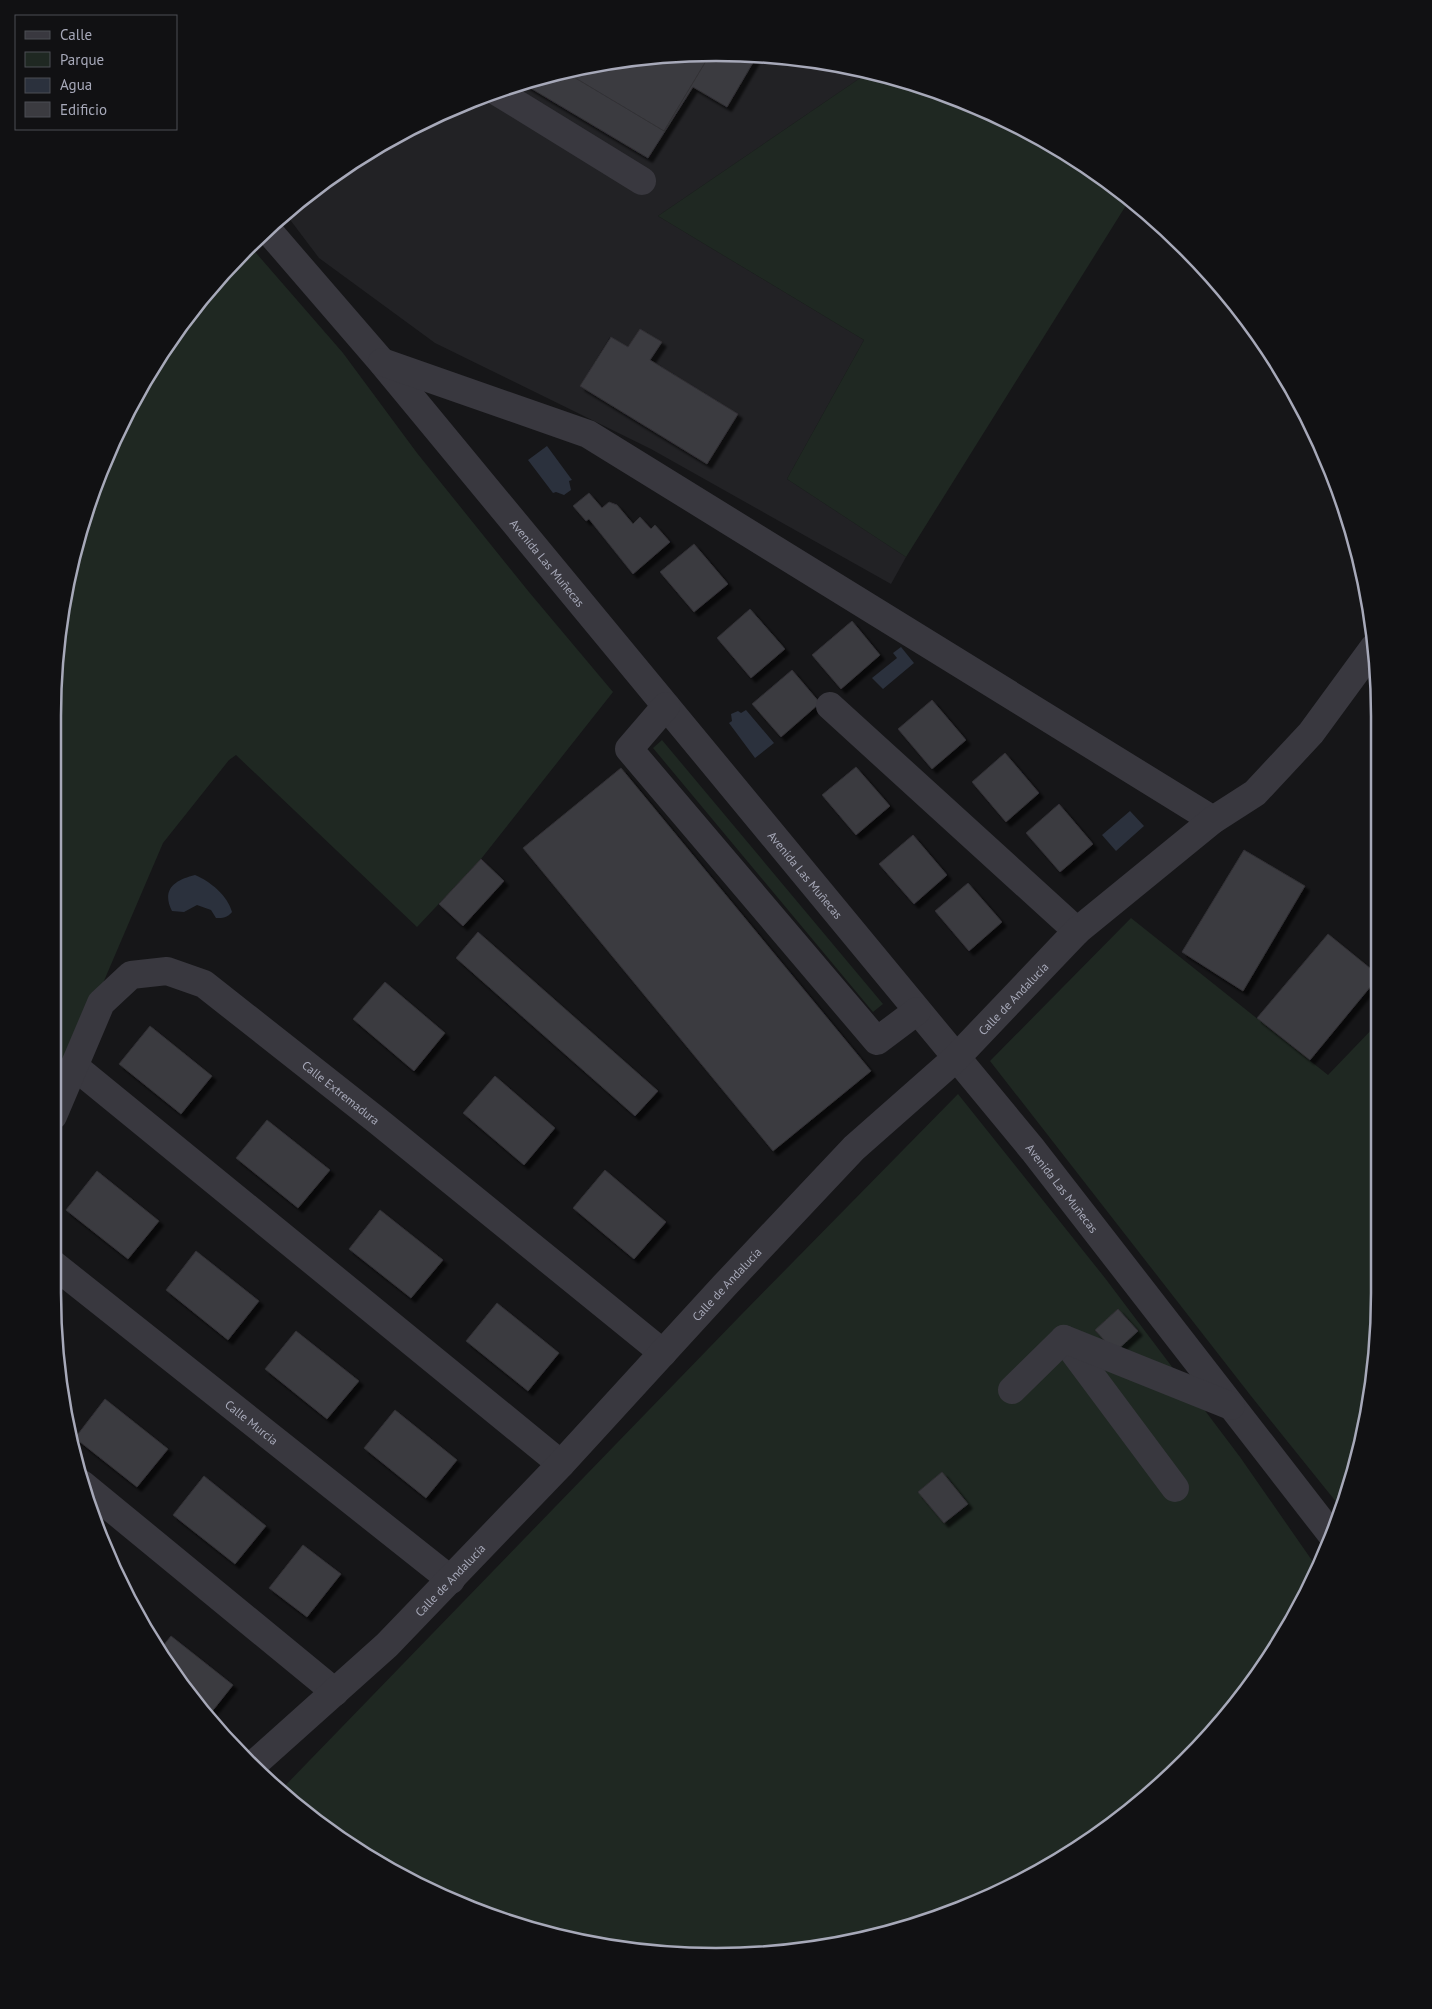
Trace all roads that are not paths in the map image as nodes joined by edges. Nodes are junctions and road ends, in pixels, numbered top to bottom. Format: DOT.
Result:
graph roads {
  1 [pos="505,96"];
  2 [pos="642,181"];
  3 [pos="272,235"];
  4 [pos="381,362"];
  5 [pos="1367,656"];
  6 [pos="666,706"];
  7 [pos="830,706"];
  8 [pos="1214,820"];
  9 [pos="1077,931"];
  10 [pos="917,1011"];
  11 [pos="956,1058"];
  12 [pos="74,1066"];
  13 [pos="61,1096"];
  14 [pos="61,1271"];
  15 [pos="1064,1339"];
  16 [pos="662,1353"];
  17 [pos="1012,1390"];
  18 [pos="1232,1406"];
  19 [pos="561,1464"];
  20 [pos="1175,1488"];
  21 [pos="93,1493"];
  22 [pos="1327,1528"];
  23 [pos="451,1580"];
  24 [pos="335,1692"];
  25 [pos="258,1761"];
  1 -- 2 [label="street"];
  3 -- 4 [label="street, Avenida Las Muñecas"];
  4 -- 6 [label="street, Avenida Las Muñecas"];
  4 -- 8 [label="street"];
  5 -- 8 [label="street, Calle de Andalucía"];
  6 -- 10 [label="street, Avenida Las Muñecas"];
  6 -- 10 [label="street"];
  7 -- 9 [label="street"];
  8 -- 9 [label="street, Calle de Andalucía"];
  9 -- 11 [label="street, Calle de Andalucía"];
  10 -- 11 [label="street, Avenida Las Muñecas"];
  11 -- 16 [label="street, Calle de Andalucía"];
  11 -- 18 [label="street, Avenida Las Muñecas"];
  12 -- 13 [label="street, Calle Extremadura"];
  12 -- 16 [label="street, Calle Extremadura"];
  12 -- 19 [label="street"];
  14 -- 23 [label="street, Calle Murcia"];
  15 -- 17 [label="street"];
  15 -- 18 [label="street"];
  15 -- 20 [label="street"];
  16 -- 19 [label="street, Calle de Andalucía"];
  18 -- 22 [label="street, Avenida Las Muñecas"];
  19 -- 23 [label="street, Calle de Andalucía"];
  21 -- 24 [label="street"];
  23 -- 24 [label="street, Calle de Andalucía"];
  24 -- 25 [label="street, Calle de Andalucía"];
}
